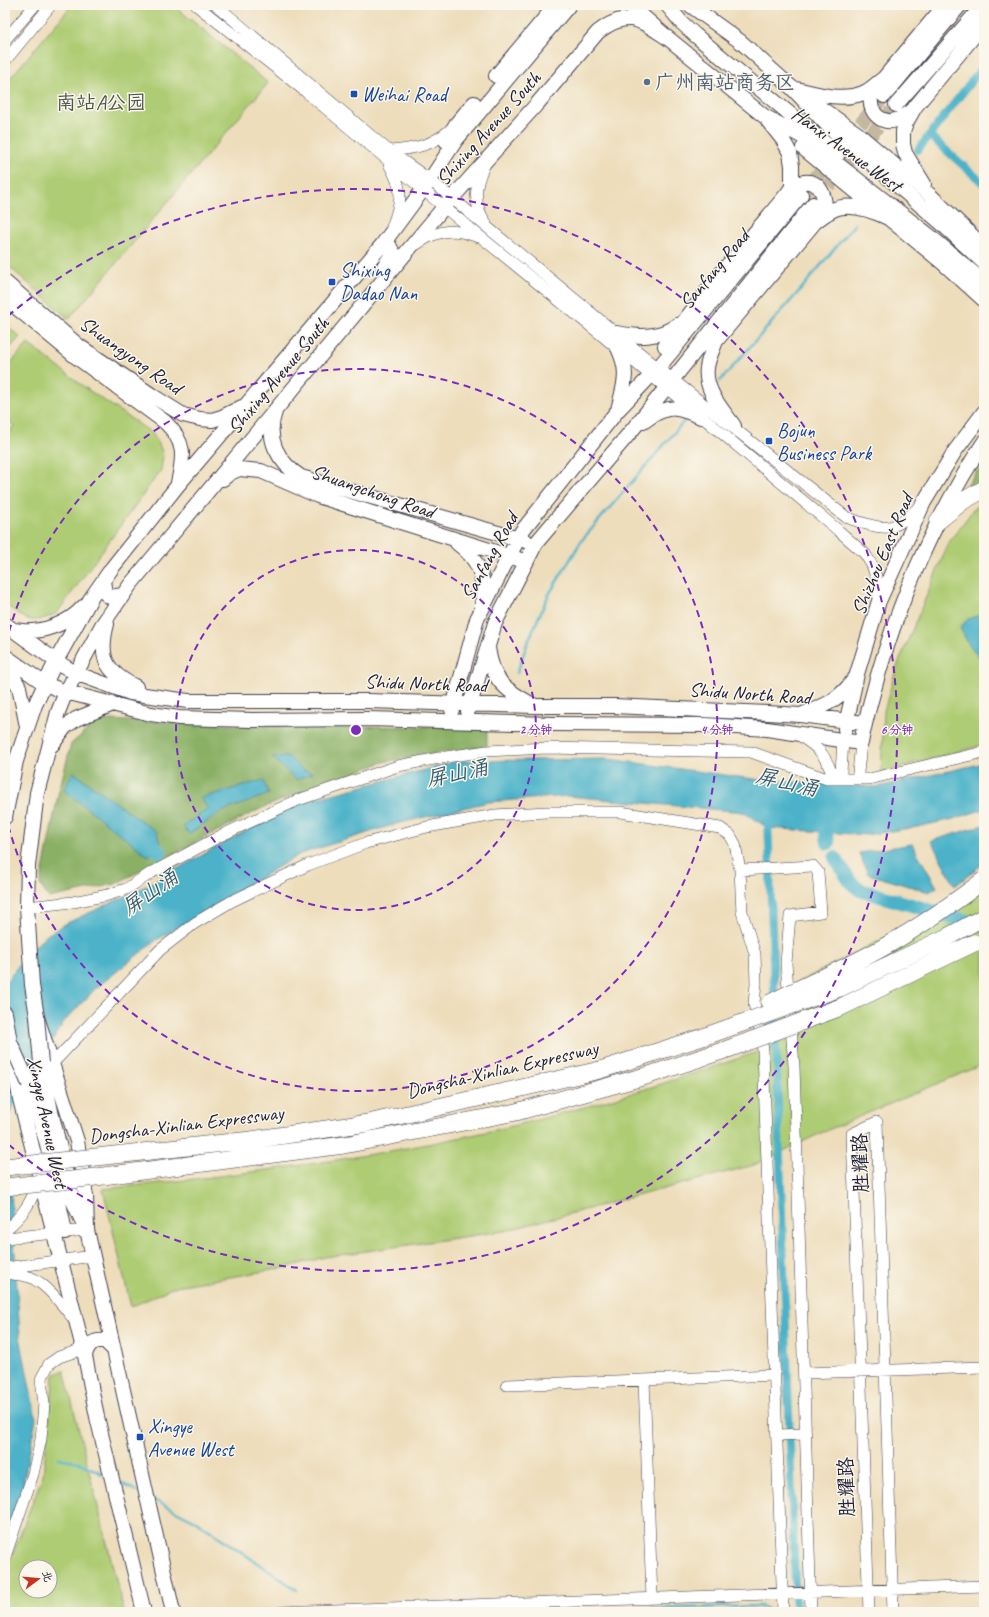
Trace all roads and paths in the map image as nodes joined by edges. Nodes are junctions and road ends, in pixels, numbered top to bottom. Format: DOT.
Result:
graph roads {
  1 [pos="35,5"];
  2 [pos="51,5"];
  3 [pos="196,5"];
  4 [pos="216,5"];
  5 [pos="556,5"];
  6 [pos="569,5"];
  7 [pos="630,5"];
  8 [pos="667,5"];
  9 [pos="690,5"];
  10 [pos="705,5"];
  11 [pos="945,5"];
  12 [pos="960,5"];
  13 [pos="983,5"];
  14 [pos="984,24"];
  15 [pos="669,39"];
  16 [pos="5,40"];
  17 [pos="741,42"];
  18 [pos="5,61"];
  19 [pos="792,88"];
  20 [pos="880,91"];
  21 [pos="896,105"];
  22 [pos="914,109"];
  23 [pos="764,116"];
  24 [pos="456,124"];
  25 [pos="386,153"];
  26 [pos="488,158"];
  27 [pos="426,184"];
  28 [pos="795,193"];
  29 [pos="930,195"];
  30 [pos="882,198"];
  31 [pos="448,203"];
  32 [pos="813,204"];
  33 [pos="888,218"];
  34 [pos="815,222"];
  35 [pos="491,230"];
  36 [pos="385,240"];
  37 [pos="485,240"];
  38 [pos="984,247"];
  39 [pos="408,250"];
  40 [pos="984,263"];
  41 [pos="5,282"];
  42 [pos="984,282"];
  43 [pos="5,298"];
  44 [pos="984,300"];
  45 [pos="356,313"];
  46 [pos="684,320"];
  47 [pos="616,333"];
  48 [pos="618,348"];
  49 [pos="654,372"];
  50 [pos="669,383"];
  51 [pos="247,404"];
  52 [pos="276,410"];
  53 [pos="618,410"];
  54 [pos="983,413"];
  55 [pos="701,417"];
  56 [pos="728,428"];
  57 [pos="633,429"];
  58 [pos="984,442"];
  59 [pos="178,485"];
  60 [pos="211,487"];
  61 [pos="984,489"];
  62 [pos="924,502"];
  63 [pos="846,517"];
  64 [pos="938,521"];
  65 [pos="839,531"];
  66 [pos="450,538"];
  67 [pos="517,539"];
  68 [pos="536,543"];
  69 [pos="509,556"];
  70 [pos="526,561"];
  71 [pos="103,581"];
  72 [pos="123,596"];
  73 [pos="91,598"];
  74 [pos="879,601"];
  75 [pos="109,615"];
  76 [pos="479,615"];
  77 [pos="495,623"];
  78 [pos="9,627"];
  79 [pos="488,645"];
  80 [pos="866,647"];
  81 [pos="884,654"];
  82 [pos="5,656"];
  83 [pos="56,661"];
  84 [pos="5,662"];
  85 [pos="75,673"];
  86 [pos="858,674"];
  87 [pos="45,684"];
  88 [pos="66,692"];
  89 [pos="163,698"];
  90 [pos="368,701"];
  91 [pos="454,702"];
  92 [pos="113,704"];
  93 [pos="469,704"];
  94 [pos="551,705"];
  95 [pos="535,706"];
  96 [pos="767,712"];
  97 [pos="150,714"];
  98 [pos="800,715"];
  99 [pos="368,719"];
  100 [pos="449,721"];
  101 [pos="847,721"];
  102 [pos="465,722"];
  103 [pos="864,723"];
  104 [pos="553,724"];
  105 [pos="27,728"];
  106 [pos="767,730"];
  107 [pos="798,734"];
  108 [pos="843,740"];
  109 [pos="861,743"];
  110 [pos="47,752"];
  111 [pos="984,752"];
  112 [pos="858,773"];
  113 [pos="5,817"];
  114 [pos="740,870"];
  115 [pos="984,880"];
  116 [pos="27,907"];
  117 [pos="984,917"];
  118 [pos="981,940"];
  119 [pos="5,1013"];
  120 [pos="704,1037"];
  121 [pos="11,1044"];
  122 [pos="47,1060"];
  123 [pos="5,1167"];
  124 [pos="39,1179"];
  125 [pos="5,1187"];
  126 [pos="5,1230"];
  127 [pos="87,1230"];
  128 [pos="59,1233"];
  129 [pos="5,1238"];
  130 [pos="93,1256"];
  131 [pos="60,1260"];
  132 [pos="5,1268"];
  133 [pos="18,1271"];
  134 [pos="5,1273"];
  135 [pos="77,1323"];
  136 [pos="113,1349"];
  137 [pos="84,1353"];
  138 [pos="984,1367"];
  139 [pos="885,1370"];
  140 [pos="861,1371"];
  141 [pos="804,1373"];
  142 [pos="774,1375"];
  143 [pos="644,1380"];
  144 [pos="507,1385"];
  145 [pos="806,1434"];
  146 [pos="777,1435"];
  147 [pos="5,1557"];
  148 [pos="984,1586"];
  149 [pos="892,1589"];
  150 [pos="868,1590"];
  151 [pos="811,1593"];
  152 [pos="782,1594"];
  153 [pos="652,1599"];
  154 [pos="144,1612"];
  155 [pos="173,1612"];
  156 [pos="281,1612"];
  157 [pos="783,1612"];
  158 [pos="811,1612"];
  159 [pos="869,1612"];
  160 [pos="893,1612"];
  1 -- 16 [label="street"];
  2 -- 18 [label="street"];
  3 -- 25 [label="street"];
  4 -- 25 [label="street"];
  5 -- 24 [label="main road"];
  6 -- 27 [label="main road, Shixing Avenue South"];
  7 -- 15 [label="main road, Hanxi Avenue West"];
  8 -- 30 [label="main road"];
  9 -- 17 [label="main road, Hanxi Avenue West"];
  10 -- 17 [label="main road"];
  11 -- 20 [label="main road"];
  12 -- 20 [label="main road"];
  13 -- 21 [label="main road"];
  14 -- 22 [label="main road"];
  15 -- 23 [label="main road, Hanxi Avenue West"];
  15 -- 26 [label="main road, Shixing Avenue South"];
  17 -- 19 [label="main road, Hanxi Avenue West"];
  19 -- 20 [label="main road"];
  19 -- 29 [label="main road"];
  19 -- 40 [label="main road, Hanxi Avenue West"];
  20 -- 22 [label="main road"];
  22 -- 29 [label="main road"];
  23 -- 28 [label="main road"];
  23 -- 30 [label="main road, Hanxi Avenue West"];
  23 -- 33 [label="main road"];
  24 -- 25 [label="street"];
  24 -- 27 [label="main road"];
  25 -- 27 [label="street"];
  25 -- 36 [label="street"];
  26 -- 31 [label="main road, Shixing Avenue South"];
  26 -- 35 [label="street"];
  27 -- 31 [label="street"];
  27 -- 36 [label="main road, Shixing Avenue South"];
  28 -- 34 [label="main road"];
  28 -- 46 [label="main road"];
  28 -- 49 [label="main road, Sanfang Road"];
  29 -- 38 [label="main road"];
  30 -- 42 [label="main road, Hanxi Avenue West"];
  31 -- 35 [label="street"];
  31 -- 37 [label="street"];
  31 -- 39 [label="main road, Shixing Avenue South"];
  32 -- 50 [label="main road, Sanfang Road"];
  33 -- 34 [label="main road"];
  33 -- 44 [label="main road"];
  34 -- 56 [label="main road"];
  35 -- 47 [label="street"];
  36 -- 45 [label="main road"];
  36 -- 51 [label="main road, Shixing Avenue South"];
  37 -- 39 [label="street"];
  37 -- 48 [label="street"];
  39 -- 45 [label="main road, Shixing Avenue South"];
  41 -- 51 [label="main road, Shuangyong Road"];
  43 -- 59 [label="main road, Shuangyong Road"];
  45 -- 52 [label="main road, Shixing Avenue South"];
  46 -- 47 [label="main road"];
  46 -- 49 [label="main road"];
  47 -- 49 [label="street"];
  48 -- 49 [label="street"];
  48 -- 53 [label="main road"];
  49 -- 50 [label="street"];
  49 -- 53 [label="main road, Sanfang Road"];
  50 -- 55 [label="street"];
  50 -- 56 [label="street"];
  50 -- 57 [label="main road, Sanfang Road"];
  51 -- 59 [label="main road, Shixing Avenue South"];
  52 -- 60 [label="main road, Shixing Avenue South"];
  52 -- 67 [label="main road, Shuangchong Road"];
  53 -- 67 [label="main road, Sanfang Road"];
  54 -- 62 [label="main road, Shizhou East Road"];
  55 -- 56 [label="street"];
  55 -- 57 [label="main road"];
  56 -- 63 [label="street"];
  56 -- 65 [label="street"];
  57 -- 68 [label="main road, Sanfang Road"];
  58 -- 64 [label="main road, Shizhou East Road"];
  59 -- 71 [label="main road, Shixing Avenue South"];
  60 -- 66 [label="main road, Shuangchong Road"];
  60 -- 72 [label="main road, Shixing Avenue South"];
  61 -- 64 [label="highway"];
  62 -- 63 [label="street"];
  62 -- 74 [label="main road, Shizhou East Road"];
  63 -- 65 [label="street"];
  64 -- 81 [label="main road, Shizhou East Road"];
  65 -- 74 [label="street"];
  66 -- 69 [label="main road, Shuangchong Road"];
  66 -- 76 [label="main road"];
  67 -- 68 [label="main road, Shuangchong Road"];
  67 -- 69 [label="main road, Sanfang Road"];
  68 -- 70 [label="main road, Sanfang Road"];
  69 -- 70 [label="main road, Shuangchong Road"];
  69 -- 76 [label="main road, Sanfang Road"];
  70 -- 77 [label="main road, Sanfang Road"];
  71 -- 72 [label="main road"];
  71 -- 73 [label="main road, Shixing Avenue South"];
  72 -- 75 [label="main road, Shixing Avenue South"];
  73 -- 78 [label="main road"];
  73 -- 83 [label="main road, Shixing Avenue South"];
  74 -- 80 [label="main road, Shizhou East Road"];
  75 -- 85 [label="main road, Shixing Avenue South"];
  75 -- 89 [label="main road"];
  76 -- 77 [label="main road"];
  76 -- 91 [label="main road, Sanfang Road"];
  77 -- 79 [label="main road, Sanfang Road"];
  78 -- 83 [label="main road, Shidu North Road"];
  79 -- 93 [label="main road, Sanfang Road"];
  79 -- 95 [label="main road"];
  80 -- 81 [label="main road"];
  80 -- 86 [label="main road, Shizhou East Road"];
  81 -- 103 [label="main road, Shizhou East Road"];
  82 -- 87 [label="main road, Shidu North Road"];
  83 -- 85 [label="main road, Shidu North Road"];
  83 -- 87 [label="main road, Shixing Avenue South"];
  84 -- 105 [label="main road"];
  85 -- 88 [label="main road, Shixing Avenue South"];
  85 -- 89 [label="main road, Shidu North Road"];
  86 -- 98 [label="main road"];
  86 -- 101 [label="main road, Shizhou East Road"];
  87 -- 88 [label="main road, Shidu North Road"];
  87 -- 105 [label="main road"];
  88 -- 92 [label="main road, Shidu North Road"];
  88 -- 110 [label="main road"];
  89 -- 90 [label="main road, Shidu North Road"];
  89 -- 97 [label="main road"];
  90 -- 91 [label="main road, Shidu North Road"];
  90 -- 99 [label="main road"];
  91 -- 93 [label="main road, Shidu North Road"];
  91 -- 100 [label="main road, Sanfang Road"];
  92 -- 97 [label="main road, Shidu North Road"];
  92 -- 110 [label="main road"];
  93 -- 95 [label="main road, Shidu North Road"];
  93 -- 102 [label="main road, Sanfang Road"];
  94 -- 95 [label="main road, Shidu North Road"];
  94 -- 96 [label="main road, Shidu North Road"];
  94 -- 104 [label="main road"];
  96 -- 98 [label="main road, Shidu North Road"];
  96 -- 106 [label="main road"];
  97 -- 99 [label="main road, Shidu North Road"];
  98 -- 101 [label="main road, Shidu North Road"];
  99 -- 100 [label="main road, Shidu North Road"];
  100 -- 102 [label="main road, Shidu North Road"];
  101 -- 103 [label="main road, Shidu North Road"];
  101 -- 108 [label="main road, Shizhou East Road"];
  102 -- 104 [label="main road, Shidu North Road"];
  103 -- 109 [label="main road, Shizhou East Road"];
  104 -- 106 [label="main road, Shidu North Road"];
  105 -- 113 [label="main road"];
  106 -- 107 [label="main road, Shidu North Road"];
  107 -- 108 [label="main road, Shidu North Road"];
  107 -- 108 [label="street, Shizhou East Road"];
  108 -- 109 [label="main road, Shidu North Road"];
  109 -- 112 [label="street, Shizhou East Road"];
  110 -- 116 [label="main road"];
  111 -- 116 [label="street"];
  114 -- 122 [label="street"];
  114 -- 141 [label="street"];
  114 -- 142 [label="street"];
  115 -- 120 [label="highway, bridge"];
  116 -- 122 [label="main road, bridge"];
  117 -- 120 [label="highway, Dongsha-Xinlian Expressway, bridge"];
  118 -- 125 [label="highway, Dongsha-Xinlian Expressway, bridge"];
  119 -- 121 [label="main road, Xingye Avenue West"];
  120 -- 123 [label="highway, Dongsha-Xinlian Expressway, bridge"];
  121 -- 124 [label="main road, Xingye Avenue West, bridge"];
  121 -- 128 [label="main road, bridge"];
  122 -- 127 [label="main road"];
  124 -- 126 [label="street"];
  124 -- 128 [label="main road, Xingye Avenue West"];
  127 -- 128 [label="street"];
  127 -- 130 [label="main road"];
  128 -- 129 [label="street"];
  128 -- 131 [label="main road, Xingye Avenue West"];
  130 -- 131 [label="street"];
  130 -- 136 [label="main road"];
  131 -- 133 [label="street"];
  131 -- 135 [label="main road, Xingye Avenue West"];
  132 -- 133 [label="street"];
  133 -- 134 [label="street"];
  133 -- 135 [label="street"];
  135 -- 137 [label="main road, Xingye Avenue West"];
  136 -- 137 [label="main road"];
  136 -- 155 [label="main road"];
  137 -- 147 [label="street"];
  137 -- 154 [label="main road, Xingye Avenue West"];
  138 -- 139 [label="street"];
  139 -- 140 [label="street"];
  139 -- 140 [label="street, 胜耀路"];
  139 -- 149 [label="street, 胜耀路"];
  140 -- 141 [label="street"];
  140 -- 150 [label="street, 胜耀路"];
  141 -- 145 [label="street"];
  142 -- 143 [label="street"];
  142 -- 146 [label="street"];
  143 -- 144 [label="street"];
  143 -- 153 [label="street"];
  145 -- 146 [label="street"];
  145 -- 151 [label="street"];
  146 -- 152 [label="street"];
  148 -- 149 [label="street"];
  149 -- 150 [label="street"];
  149 -- 160 [label="street, 胜耀路"];
  150 -- 151 [label="street"];
  150 -- 159 [label="street, 胜耀路"];
  151 -- 152 [label="street"];
  151 -- 158 [label="street"];
  152 -- 153 [label="street"];
  152 -- 157 [label="street"];
  153 -- 156 [label="street"];
}
